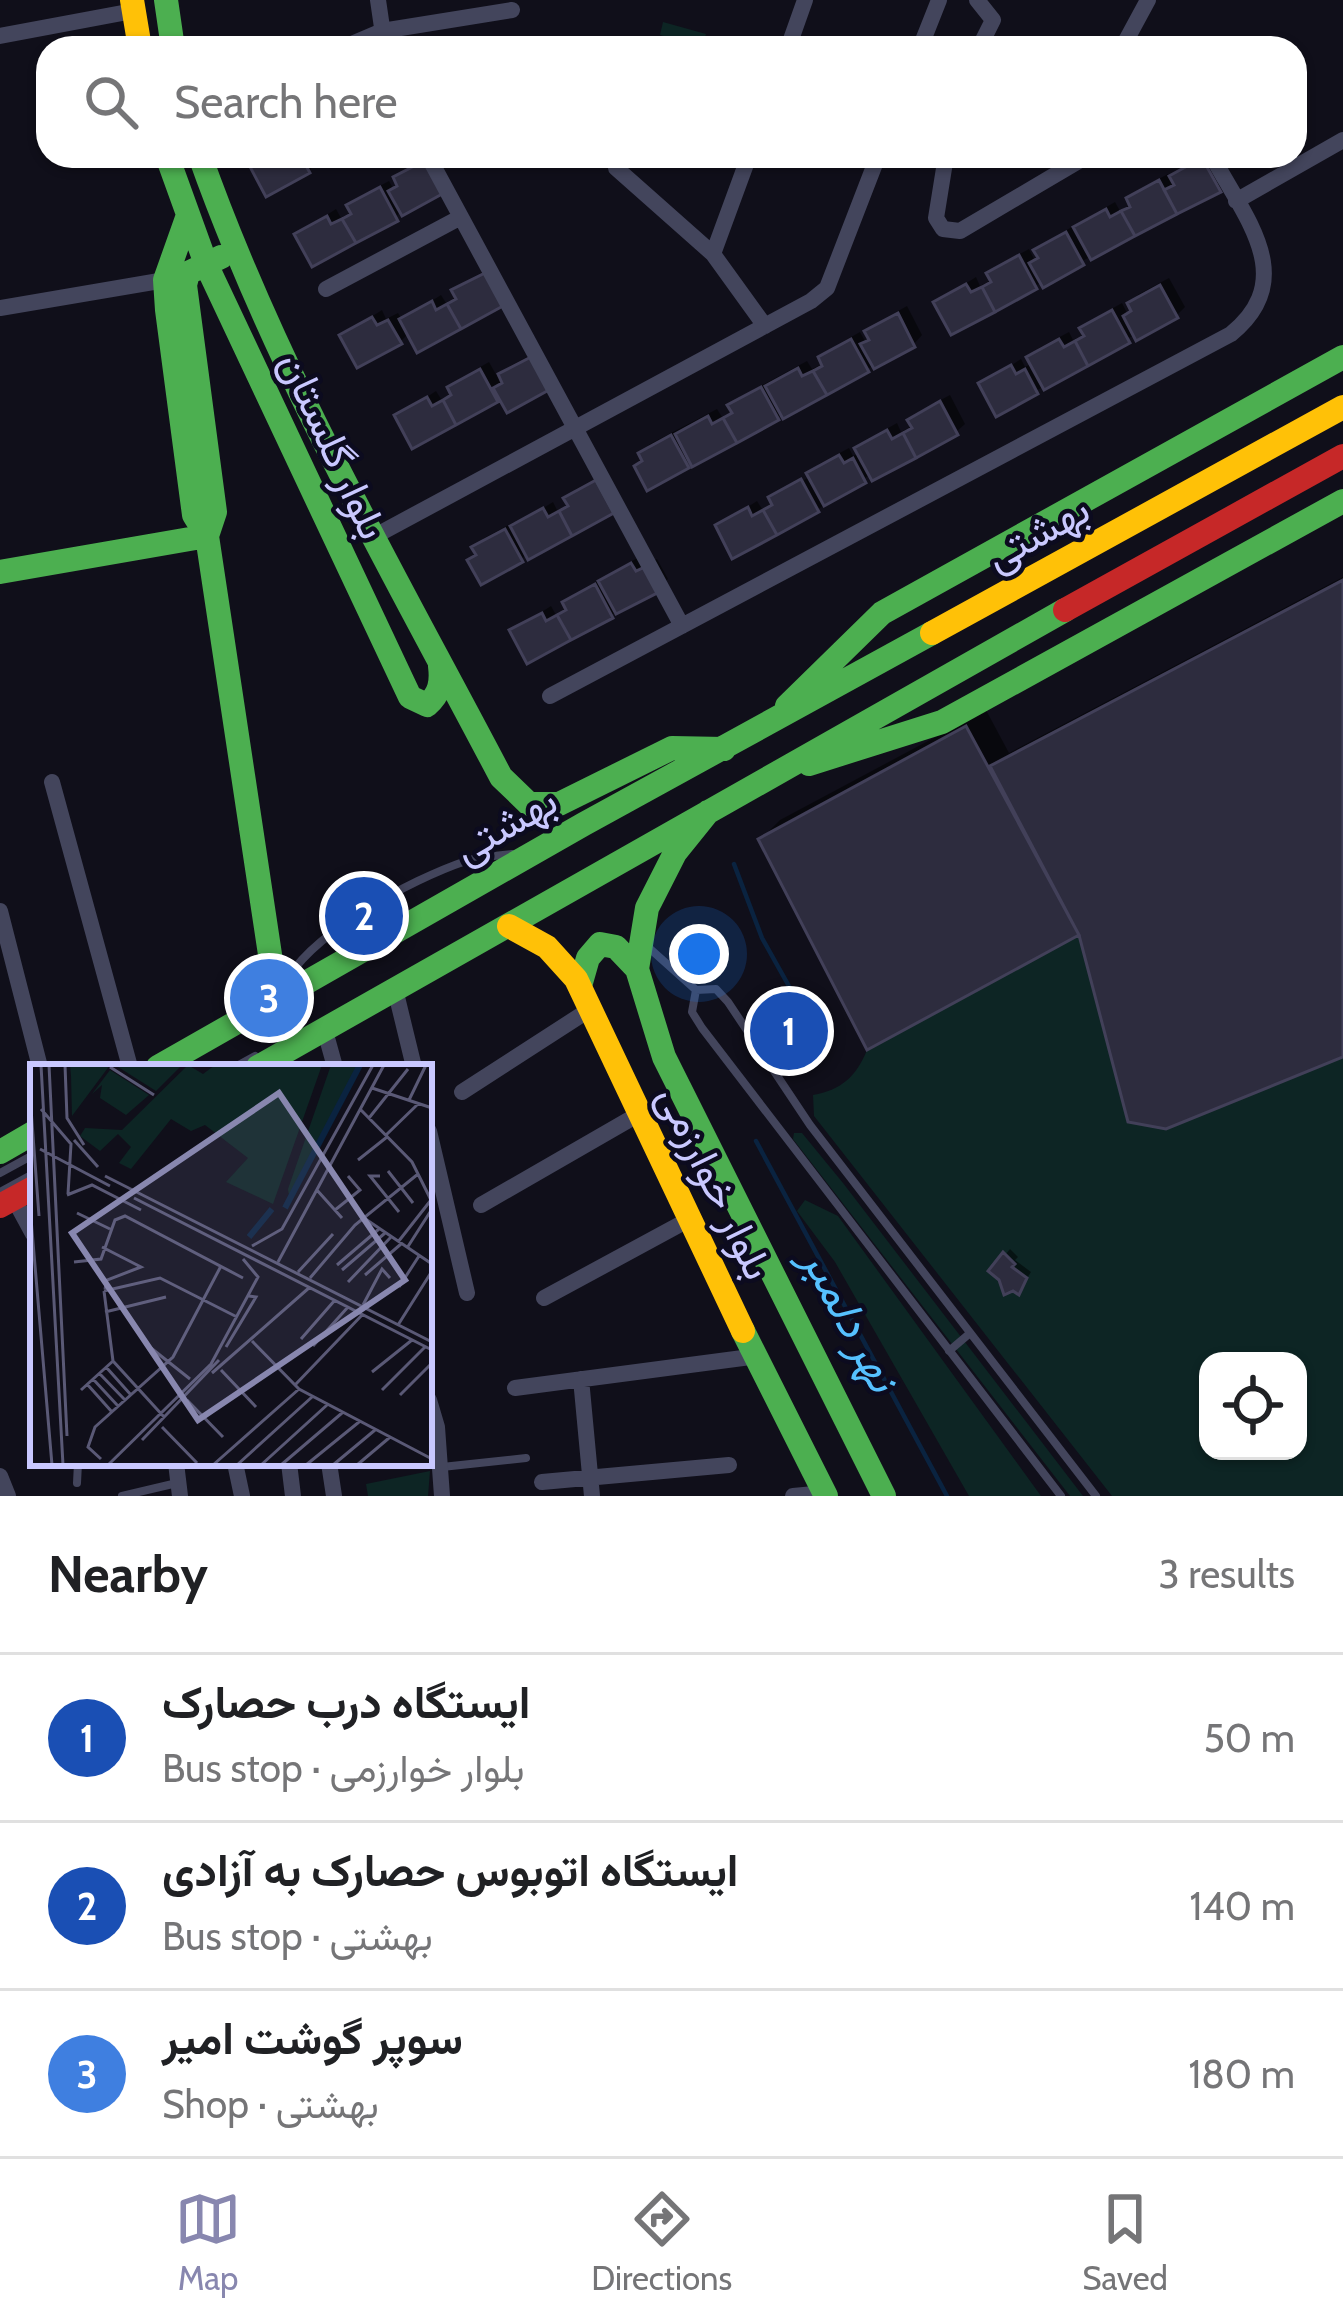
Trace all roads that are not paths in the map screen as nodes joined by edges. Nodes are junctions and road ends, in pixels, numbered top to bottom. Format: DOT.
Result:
graph roads {
  1 [pos="166,0"];
  2 [pos="378,0"];
  3 [pos="805,0"];
  4 [pos="939,0"];
  5 [pos="977,0"];
  6 [pos="1148,0"];
  7 [pos="133,5"];
  8 [pos="512,10"];
  9 [pos="0,36"];
  10 [pos="138,36"];
  11 [pos="171,36"];
  12 [pos="383,36"];
  13 [pos="396,36"];
  14 [pos="792,36"];
  15 [pos="925,36"];
  16 [pos="986,36"];
  17 [pos="1128,36"];
  18 [pos="1343,140"];
  19 [pos="1307,161"];
  20 [pos="171,168"];
  21 [pos="204,168"];
  22 [pos="434,168"];
  23 [pos="616,168"];
  24 [pos="744,168"];
  25 [pos="873,168"];
  26 [pos="944,168"];
  27 [pos="1067,168"];
  28 [pos="1218,168"];
  29 [pos="1294,168"];
  30 [pos="1236,201"];
  31 [pos="461,217"];
  32 [pos="187,218"];
  33 [pos="234,252"];
  34 [pos="713,254"];
  35 [pos="206,264"];
  36 [pos="165,280"];
  37 [pos="326,289"];
  38 [pos="0,308"];
  39 [pos="765,326"];
  40 [pos="1343,357"];
  41 [pos="1343,406"];
  42 [pos="575,429"];
  43 [pos="1343,456"];
  44 [pos="1343,501"];
  45 [pos="207,536"];
  46 [pos="375,536"];
  47 [pos="0,572"];
  48 [pos="682,626"];
  49 [pos="439,657"];
  50 [pos="550,696"];
  51 [pos="769,725"];
  52 [pos="724,749"];
  53 [pos="778,772"];
  54 [pos="52,782"];
  55 [pos="709,811"];
  56 [pos="0,911"];
  57 [pos="509,926"];
  58 [pos="639,939"];
  59 [pos="455,956"];
  60 [pos="637,969"];
  61 [pos="395,988"];
  62 [pos="696,991"];
  63 [pos="586,997"];
  64 [pos="277,1000"];
  65 [pos="325,1031"];
  66 [pos="39,1064"];
  67 [pos="129,1064"];
  68 [pos="163,1064"];
  69 [pos="241,1064"];
  70 [pos="264,1064"];
  71 [pos="334,1064"];
  72 [pos="413,1064"];
  73 [pos="462,1092"];
  74 [pos="638,1114"];
  75 [pos="30,1135"];
  76 [pos="432,1144"];
  77 [pos="0,1152"];
  78 [pos="30,1157"];
  79 [pos="0,1173"];
  80 [pos="12,1196"];
  81 [pos="481,1205"];
  82 [pos="688,1220"];
  83 [pos="30,1229"];
  84 [pos="467,1293"];
  85 [pos="544,1298"];
  86 [pos="969,1334"];
  87 [pos="949,1351"];
  88 [pos="758,1356"];
  89 [pos="580,1379"];
  90 [pos="514,1388"];
  91 [pos="432,1410"];
  92 [pos="526,1458"];
  93 [pos="729,1465"];
  94 [pos="78,1466"];
  95 [pos="236,1466"];
  96 [pos="289,1466"];
  97 [pos="329,1466"];
  98 [pos="440,1467"];
  99 [pos="0,1476"];
  100 [pos="178,1480"];
  101 [pos="542,1482"];
  102 [pos="77,1483"];
  103 [pos="591,1487"];
  104 [pos="825,1494"];
  105 [pos="8,1496"];
  106 [pos="122,1496"];
  107 [pos="242,1496"];
  108 [pos="293,1496"];
  109 [pos="334,1496"];
  110 [pos="442,1496"];
  111 [pos="793,1496"];
  112 [pos="884,1496"];
  113 [pos="1061,1496"];
  114 [pos="1096,1496"];
  1 -- 11 [label="main road"];
  2 -- 12 [label="street"];
  3 -- 14 [label="street"];
  4 -- 15 [label="street"];
  5 -- 16 [label="street"];
  6 -- 17 [label="street"];
  7 -- 9 [label="street"];
  7 -- 10 [label="main road"];
  8 -- 13 [label="street"];
  18 -- 19 [label="street"];
  20 -- 32 [label="main road, بلوار گلستان"];
  21 -- 33 [label="main road, بلوار گلستان"];
  22 -- 31 [label="street"];
  23 -- 34 [label="street"];
  24 -- 34 [label="street"];
  25 -- 39 [label="street"];
  26 -- 27 [label="street"];
  28 -- 30 [label="street"];
  29 -- 30 [label="street"];
  30 -- 48 [label="street"];
  31 -- 37 [label="street"];
  31 -- 42 [label="street"];
  32 -- 35 [label="main road, بلوار گلستان"];
  32 -- 36 [label="main road"];
  33 -- 35 [label="main road"];
  33 -- 46 [label="main road, بلوار گلستان"];
  34 -- 39 [label="street"];
  35 -- 45 [label="main road"];
  35 -- 49 [label="main road, بلوار گلستان"];
  36 -- 38 [label="street"];
  36 -- 45 [label="main road"];
  39 -- 42 [label="street"];
  40 -- 51 [label="main road"];
  41 -- 51 [label="main road, بهشتى"];
  42 -- 46 [label="street"];
  42 -- 48 [label="street"];
  43 -- 53 [label="main road, بهشتى"];
  44 -- 53 [label="main road"];
  45 -- 47 [label="main road"];
  45 -- 64 [label="main road"];
  46 -- 49 [label="main road, بلوار گلستان"];
  48 -- 50 [label="street"];
  49 -- 52 [label="main road, بلوار گلستان"];
  51 -- 52 [label="main road, بهشتی"];
  52 -- 64 [label="main road, بهشتی"];
  53 -- 55 [label="main road"];
  54 -- 67 [label="street"];
  55 -- 57 [label="main road"];
  55 -- 58 [label="main road, بلوار خوارزمی"];
  56 -- 66 [label="street"];
  57 -- 59 [label="main road"];
  57 -- 63 [label="main road, بلوار خوارزمی"];
  58 -- 60 [label="main road, بلوار خوارزمی"];
  58 -- 62 [label="lane"];
  59 -- 61 [label="main road"];
  59 -- 69 [label="lane"];
  60 -- 63 [label="main road"];
  60 -- 112 [label="main road, بلوار خوارزمی"];
  61 -- 65 [label="main road"];
  61 -- 72 [label="street"];
  62 -- 86 [label="lane"];
  62 -- 87 [label="lane"];
  63 -- 73 [label="street"];
  63 -- 74 [label="main road, بلوار خوارزمی"];
  64 -- 68 [label="main road, بهشتی"];
  65 -- 70 [label="main road"];
  65 -- 71 [label="street"];
  74 -- 81 [label="street"];
  74 -- 82 [label="main road, بلوار خوارزمی"];
  75 -- 77 [label="main road"];
  76 -- 84 [label="street"];
  78 -- 79 [label="lane"];
  80 -- 83 [label="street"];
  82 -- 85 [label="street"];
  82 -- 88 [label="main road, بلوار خوارزمی"];
  86 -- 87 [label="lane"];
  86 -- 114 [label="lane"];
  87 -- 113 [label="lane"];
  88 -- 89 [label="street"];
  88 -- 104 [label="main road, بلوار خوارزمی"];
  89 -- 90 [label="street"];
  89 -- 103 [label="street"];
  91 -- 98 [label="street"];
  92 -- 98 [label="lane"];
  93 -- 103 [label="street"];
  94 -- 102 [label="lane"];
  95 -- 107 [label="street"];
  96 -- 108 [label="street"];
  97 -- 109 [label="street"];
  98 -- 110 [label="street"];
  99 -- 105 [label="street"];
  100 -- 106 [label="lane"];
  101 -- 103 [label="street"];
  104 -- 111 [label="street"];
}
